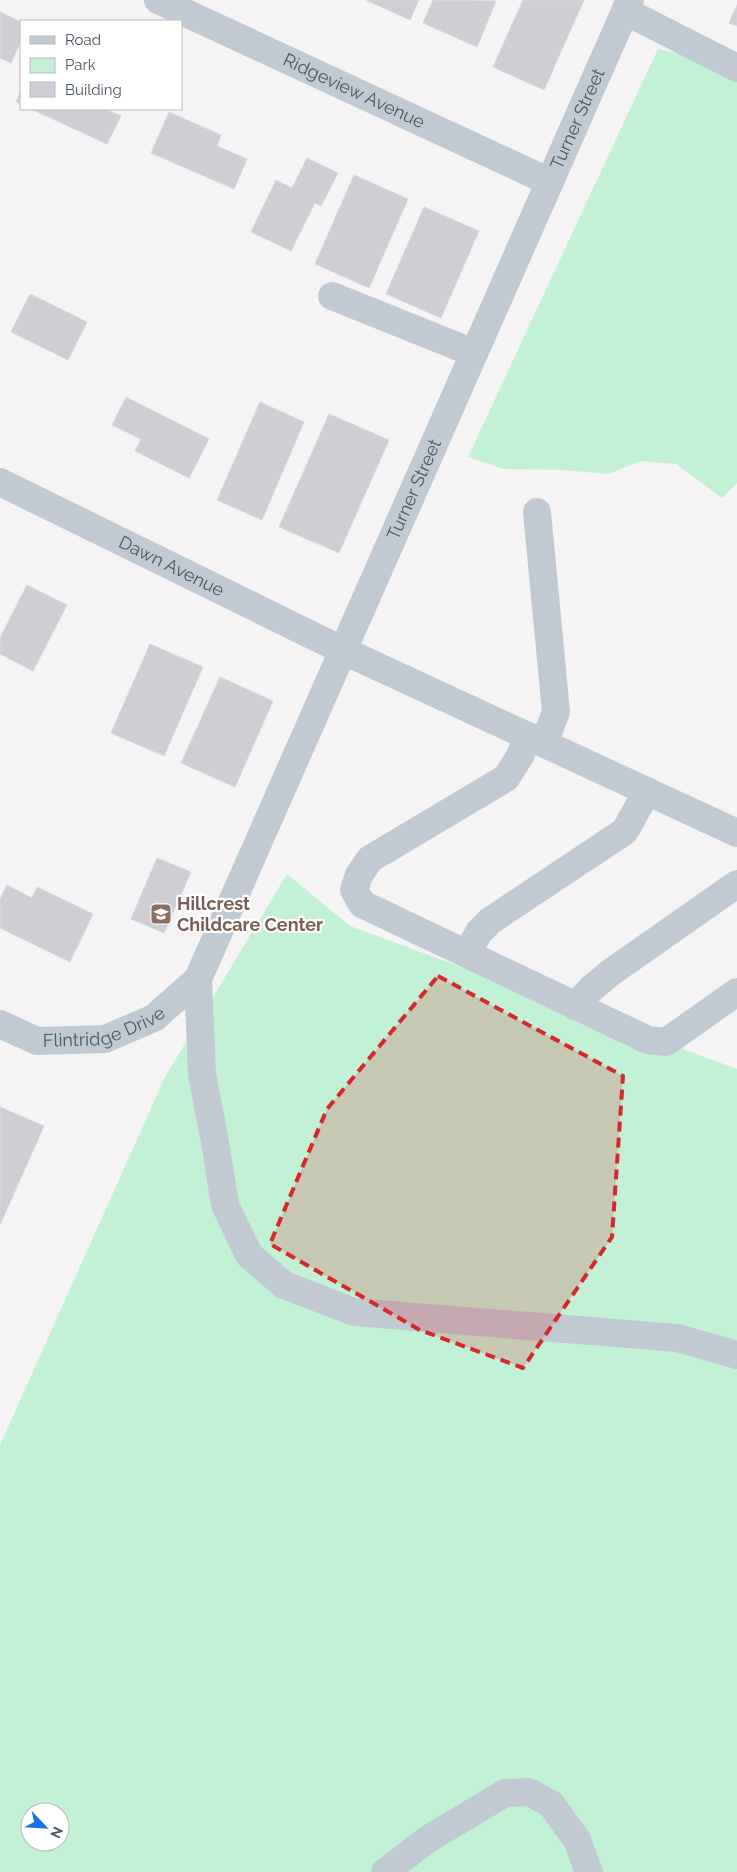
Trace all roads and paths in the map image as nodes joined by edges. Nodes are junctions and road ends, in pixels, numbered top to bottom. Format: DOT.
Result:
graph roads {
  1 [pos="158,0"];
  2 [pos="627,6"];
  3 [pos="737,68"];
  4 [pos="550,182"];
  5 [pos="332,296"];
  6 [pos="474,353"];
  7 [pos="0,482"];
  8 [pos="537,512"];
  9 [pos="344,651"];
  10 [pos="536,740"];
  11 [pos="647,791"];
  12 [pos="737,833"];
  13 [pos="737,884"];
  14 [pos="467,954"];
  15 [pos="198,979"];
  16 [pos="737,992"];
  17 [pos="575,1006"];
  18 [pos="0,1024"];
  19 [pos="737,1355"];
  20 [pos="385,1872"];
  21 [pos="589,1872"];
  1 -- 4 [label="street, Ridgeview Avenue"];
  2 -- 3 [label="street"];
  2 -- 4 [label="street, Turner Street"];
  4 -- 6 [label="street, Turner Street"];
  5 -- 6 [label="street"];
  6 -- 9 [label="street, Turner Street"];
  7 -- 9 [label="street, Dawn Avenue"];
  8 -- 10 [label="street"];
  9 -- 10 [label="street, Dawn Avenue"];
  9 -- 15 [label="street, Turner Street"];
  10 -- 11 [label="street, Dawn Avenue"];
  10 -- 14 [label="street"];
  11 -- 12 [label="street, Dawn Avenue"];
  11 -- 14 [label="street"];
  13 -- 17 [label="street"];
  14 -- 17 [label="street"];
  15 -- 18 [label="street, Flintridge Drive"];
  15 -- 19 [label="street"];
  16 -- 17 [label="street"];
  20 -- 21 [label="street"];
}
